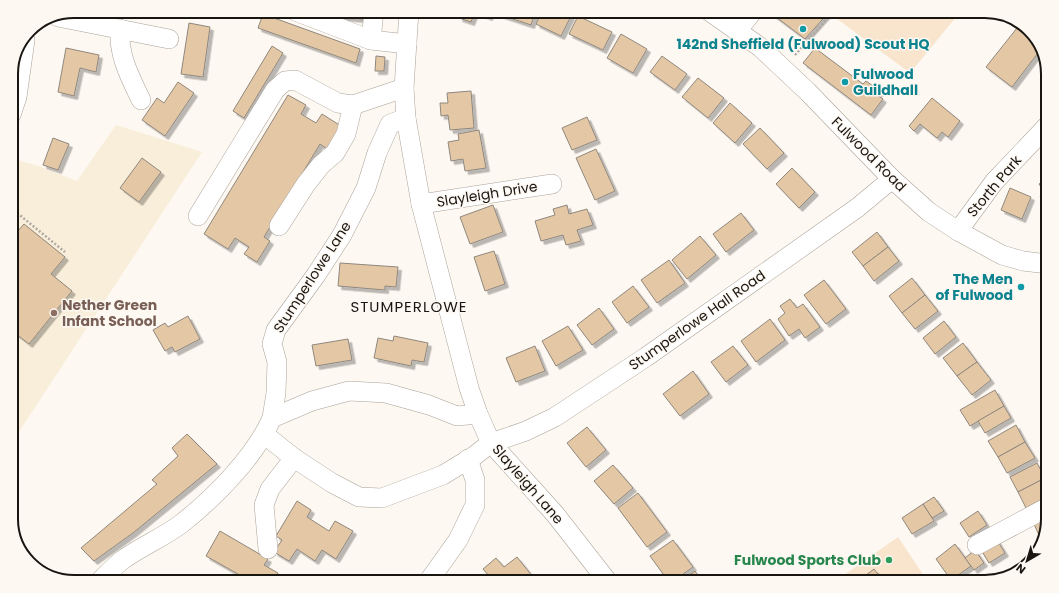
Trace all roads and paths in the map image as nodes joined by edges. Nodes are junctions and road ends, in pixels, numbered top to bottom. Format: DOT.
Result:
graph roads {
  1 [pos="65,18"];
  2 [pos="314,18"];
  3 [pos="374,18"];
  4 [pos="408,18"];
  5 [pos="718,18"];
  6 [pos="747,18"];
  7 [pos="828,18"];
  8 [pos="120,30"];
  9 [pos="737,31"];
  10 [pos="169,39"];
  11 [pos="372,40"];
  12 [pos="406,44"];
  13 [pos="24,50"];
  14 [pos="783,69"];
  15 [pos="404,88"];
  16 [pos="18,90"];
  17 [pos="141,100"];
  18 [pos="353,105"];
  19 [pos="406,118"];
  20 [pos="1041,132"];
  21 [pos="892,179"];
  22 [pos="552,184"];
  23 [pos="421,204"];
  24 [pos="18,214"];
  25 [pos="198,216"];
  26 [pos="279,226"];
  27 [pos="958,230"];
  28 [pos="65,252"];
  29 [pos="1041,263"];
  30 [pos="478,414"];
  31 [pos="268,427"];
  32 [pos="491,443"];
  33 [pos="294,458"];
  34 [pos="468,459"];
  35 [pos="1041,511"];
  36 [pos="977,545"];
  37 [pos="268,549"];
  38 [pos="106,575"];
  39 [pos="433,575"];
  40 [pos="603,575"];
  1 -- 8 [label="street"];
  2 -- 11 [label="street"];
  3 -- 11 [label="street"];
  4 -- 12 [label="street"];
  5 -- 9 [label="street, Fulwood Road"];
  6 -- 9 [label="street"];
  7 -- 14 [label="path"];
  8 -- 10 [label="street"];
  8 -- 17 [label="street"];
  9 -- 14 [label="street, Fulwood Road"];
  11 -- 12 [label="street"];
  12 -- 15 [label="street"];
  13 -- 16 [label="street"];
  14 -- 21 [label="street, Fulwood Road"];
  15 -- 18 [label="street"];
  15 -- 19 [label="street"];
  18 -- 25 [label="street"];
  18 -- 26 [label="street"];
  19 -- 23 [label="street, Slayleigh Lane"];
  19 -- 31 [label="street, Stumperlowe Lane"];
  20 -- 27 [label="street, Storth Park"];
  21 -- 27 [label="street, Fulwood Road"];
  21 -- 32 [label="street, Stumperlowe Hall Road"];
  22 -- 23 [label="street, Slayleigh Drive"];
  23 -- 30 [label="street, Slayleigh Lane"];
  24 -- 28 [label="path"];
  27 -- 29 [label="street, Fulwood Road"];
  30 -- 31 [label="street"];
  30 -- 32 [label="street, Slayleigh Lane"];
  31 -- 33 [label="street, Stumperlowe Hall Road"];
  31 -- 38 [label="street"];
  32 -- 34 [label="street, Stumperlowe Hall Road"];
  32 -- 40 [label="street, Slayleigh Lane"];
  33 -- 34 [label="street, Stumperlowe Hall Road"];
  33 -- 37 [label="street"];
  34 -- 39 [label="street"];
  35 -- 36 [label="street"];
}
